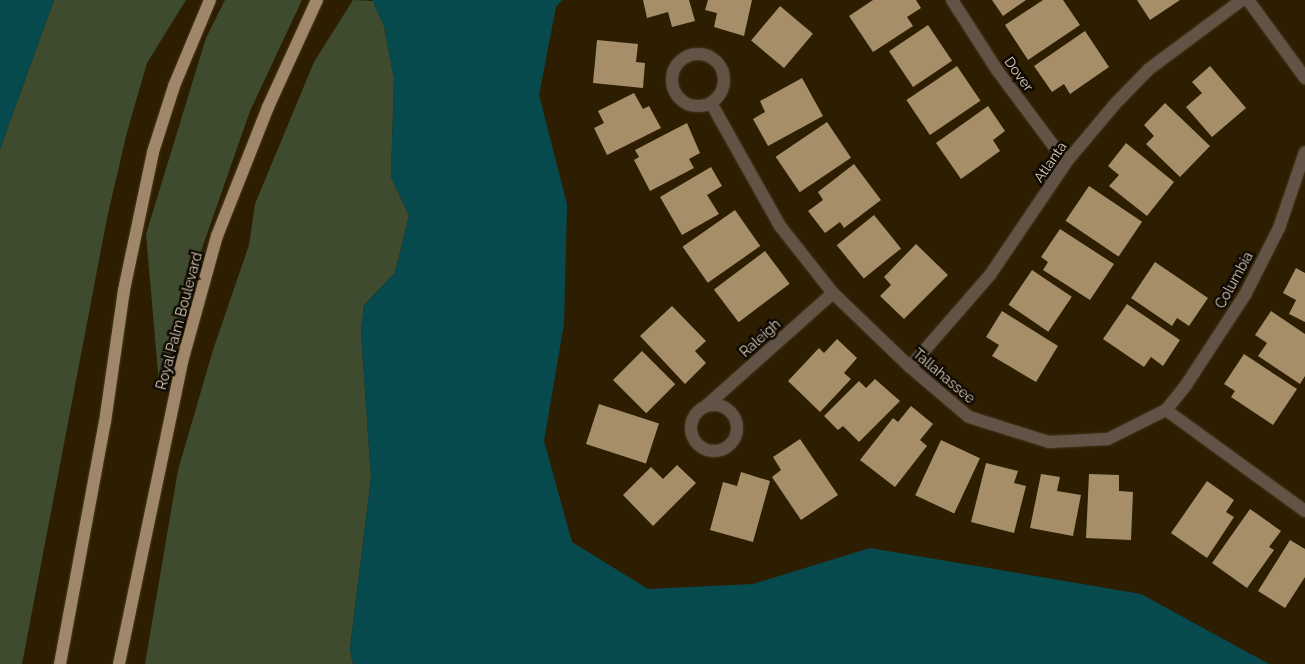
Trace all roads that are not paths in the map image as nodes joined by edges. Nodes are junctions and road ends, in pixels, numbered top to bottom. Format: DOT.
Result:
graph roads {
  1 [pos="210,0"];
  2 [pos="317,0"];
  3 [pos="952,0"];
  4 [pos="1242,0"];
  5 [pos="1248,0"];
  6 [pos="1305,78"];
  7 [pos="711,103"];
  8 [pos="1305,152"];
  9 [pos="1068,160"];
  10 [pos="833,293"];
  11 [pos="910,367"];
  12 [pos="706,406"];
  13 [pos="1166,410"];
  14 [pos="1305,511"];
  15 [pos="60,664"];
  16 [pos="119,664"];
  1 -- 15 [label="main road"];
  2 -- 16 [label="main road, Royal Palm Boulevard"];
  3 -- 9 [label="street, Dover"];
  4 -- 9 [label="street, Atlanta"];
  5 -- 6 [label="street"];
  7 -- 7 [label="street"];
  7 -- 10 [label="street, Tallahassee"];
  8 -- 13 [label="street, Columbia"];
  9 -- 11 [label="street, Atlanta"];
  10 -- 11 [label="street, Tallahassee"];
  10 -- 12 [label="street, Raleigh"];
  11 -- 13 [label="street, Tallahassee"];
  13 -- 14 [label="street"];
}
